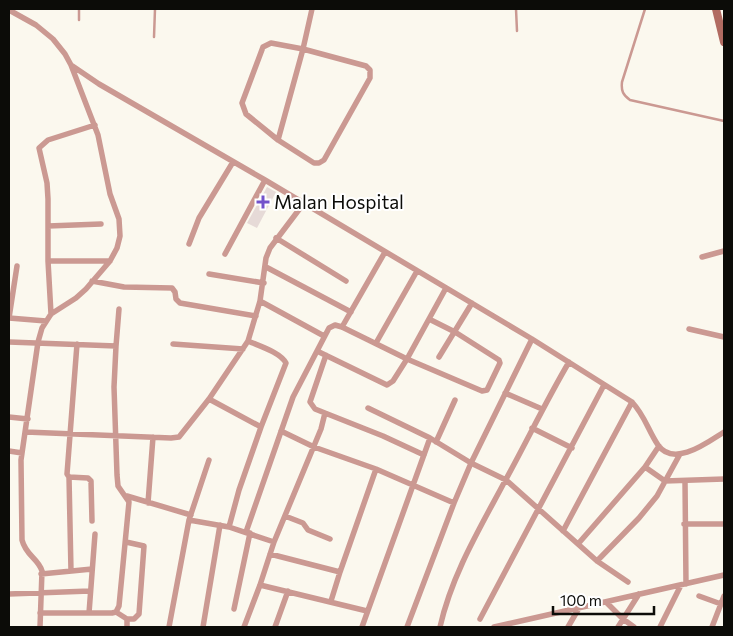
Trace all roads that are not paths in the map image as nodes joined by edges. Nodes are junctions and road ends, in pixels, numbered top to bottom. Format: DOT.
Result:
graph roads {
  1 [pos="79,9"];
  2 [pos="155,9"];
  3 [pos="312,9"];
  4 [pos="516,9"];
  5 [pos="645,9"];
  6 [pos="716,9"];
  7 [pos="9,10"];
  8 [pos="79,20"];
  9 [pos="518,31"];
  10 [pos="154,37"];
  11 [pos="724,42"];
  12 [pos="303,49"];
  13 [pos="70,65"];
  14 [pos="724,121"];
  15 [pos="95,125"];
  16 [pos="278,140"];
  17 [pos="233,162"];
  18 [pos="265,180"];
  19 [pos="304,203"];
  20 [pos="101,224"];
  21 [pos="48,226"];
  22 [pos="276,238"];
  23 [pos="189,244"];
  24 [pos="724,251"];
  25 [pos="386,252"];
  26 [pos="225,254"];
  27 [pos="702,257"];
  28 [pos="48,261"];
  29 [pos="110,261"];
  30 [pos="17,266"];
  31 [pos="266,267"];
  32 [pos="417,270"];
  33 [pos="210,274"];
  34 [pos="346,280"];
  35 [pos="92,281"];
  36 [pos="264,283"];
  37 [pos="446,288"];
  38 [pos="260,301"];
  39 [pos="472,303"];
  40 [pos="119,309"];
  41 [pos="350,312"];
  42 [pos="51,314"];
  43 [pos="256,316"];
  44 [pos="429,319"];
  45 [pos="46,321"];
  46 [pos="342,327"];
  47 [pos="689,329"];
  48 [pos="455,332"];
  49 [pos="324,336"];
  50 [pos="724,337"];
  51 [pos="532,339"];
  52 [pos="248,340"];
  53 [pos="9,342"];
  54 [pos="38,342"];
  55 [pos="376,343"];
  56 [pos="76,344"];
  57 [pos="173,344"];
  58 [pos="116,346"];
  59 [pos="243,349"];
  60 [pos="317,351"];
  61 [pos="326,355"];
  62 [pos="439,357"];
  63 [pos="407,359"];
  64 [pos="569,362"];
  65 [pos="604,385"];
  66 [pos="505,393"];
  67 [pos="209,398"];
  68 [pos="455,400"];
  69 [pos="632,402"];
  70 [pos="368,408"];
  71 [pos="542,409"];
  72 [pos="325,413"];
  73 [pos="9,417"];
  74 [pos="28,419"];
  75 [pos="261,427"];
  76 [pos="532,428"];
  77 [pos="281,431"];
  78 [pos="26,432"];
  79 [pos="724,432"];
  80 [pos="69,433"];
  81 [pos="114,435"];
  82 [pos="153,437"];
  83 [pos="433,440"];
  84 [pos="659,446"];
  85 [pos="314,447"];
  86 [pos="572,448"];
  87 [pos="9,451"];
  88 [pos="22,453"];
  89 [pos="424,454"];
  90 [pos="680,454"];
  91 [pos="208,460"];
  92 [pos="471,464"];
  93 [pos="645,467"];
  94 [pos="376,469"];
  95 [pos="69,477"];
  96 [pos="724,478"];
  97 [pos="506,480"];
  98 [pos="665,481"];
  99 [pos="685,481"];
  100 [pos="414,484"];
  101 [pos="127,496"];
  102 [pos="148,502"];
  103 [pos="454,503"];
  104 [pos="539,510"];
  105 [pos="285,516"];
  106 [pos="190,518"];
  107 [pos="92,521"];
  108 [pos="684,524"];
  109 [pos="724,524"];
  110 [pos="220,525"];
  111 [pos="229,527"];
  112 [pos="563,531"];
  113 [pos="248,533"];
  114 [pos="95,534"];
  115 [pos="330,540"];
  116 [pos="126,542"];
  117 [pos="274,542"];
  118 [pos="578,544"];
  119 [pos="270,554"];
  120 [pos="597,561"];
  121 [pos="92,569"];
  122 [pos="71,571"];
  123 [pos="340,572"];
  124 [pos="41,574"];
  125 [pos="724,575"];
  126 [pos="628,582"];
  127 [pos="683,584"];
  128 [pos="260,585"];
  129 [pos="90,591"];
  130 [pos="288,591"];
  131 [pos="40,592"];
  132 [pos="9,594"];
  133 [pos="639,594"];
  134 [pos="699,596"];
  135 [pos="724,596"];
  136 [pos="331,601"];
  137 [pos="606,602"];
  138 [pos="721,604"];
  139 [pos="234,608"];
  140 [pos="579,608"];
  141 [pos="367,611"];
  142 [pos="116,612"];
  143 [pos="40,613"];
  144 [pos="89,613"];
  145 [pos="126,619"];
  146 [pos="480,619"];
  147 [pos="623,619"];
  148 [pos="40,627"];
  149 [pos="127,627"];
  150 [pos="169,627"];
  151 [pos="203,627"];
  152 [pos="244,627"];
  153 [pos="275,627"];
  154 [pos="362,627"];
  155 [pos="406,627"];
  156 [pos="440,627"];
  157 [pos="494,627"];
  158 [pos="568,627"];
  159 [pos="618,627"];
  160 [pos="634,627"];
  161 [pos="660,627"];
  162 [pos="712,627"];
  1 -- 8 [label="lane"];
  2 -- 10 [label="lane"];
  3 -- 12 [label="street"];
  4 -- 9 [label="lane"];
  5 -- 14 [label="lane"];
  6 -- 11 [label="main road"];
  7 -- 13 [label="street"];
  12 -- 16 [label="street"];
  12 -- 16 [label="street"];
  12 -- 16 [label="street"];
  13 -- 15 [label="street"];
  13 -- 17 [label="street"];
  15 -- 21 [label="street"];
  15 -- 29 [label="street"];
  17 -- 18 [label="street"];
  17 -- 23 [label="street"];
  18 -- 19 [label="street"];
  18 -- 26 [label="street"];
  19 -- 22 [label="street"];
  19 -- 25 [label="street"];
  20 -- 21 [label="street"];
  21 -- 28 [label="street"];
  22 -- 31 [label="street"];
  22 -- 34 [label="street"];
  24 -- 27 [label="street"];
  25 -- 32 [label="street"];
  25 -- 41 [label="street"];
  28 -- 29 [label="street"];
  28 -- 42 [label="street"];
  29 -- 35 [label="street"];
  30 -- 45 [label="street"];
  31 -- 36 [label="street"];
  31 -- 41 [label="street"];
  32 -- 37 [label="street"];
  32 -- 55 [label="street"];
  33 -- 36 [label="street"];
  35 -- 42 [label="street"];
  35 -- 43 [label="street"];
  36 -- 38 [label="street"];
  37 -- 39 [label="street"];
  37 -- 44 [label="street"];
  38 -- 43 [label="street"];
  38 -- 49 [label="street"];
  39 -- 48 [label="street"];
  39 -- 51 [label="street"];
  40 -- 58 [label="street"];
  41 -- 46 [label="street"];
  42 -- 45 [label="street"];
  43 -- 52 [label="street"];
  44 -- 48 [label="street"];
  44 -- 63 [label="street"];
  45 -- 54 [label="street"];
  46 -- 49 [label="street"];
  46 -- 55 [label="street"];
  47 -- 50 [label="street"];
  48 -- 62 [label="street"];
  48 -- 63 [label="street"];
  49 -- 60 [label="street"];
  51 -- 64 [label="street"];
  51 -- 66 [label="street"];
  52 -- 59 [label="street"];
  52 -- 75 [label="street"];
  53 -- 54 [label="street"];
  54 -- 56 [label="street"];
  54 -- 74 [label="street"];
  55 -- 63 [label="street"];
  56 -- 58 [label="street"];
  56 -- 80 [label="street"];
  57 -- 59 [label="street"];
  58 -- 81 [label="street"];
  59 -- 67 [label="street"];
  60 -- 61 [label="street"];
  60 -- 77 [label="street"];
  61 -- 63 [label="street"];
  61 -- 72 [label="street"];
  64 -- 65 [label="street"];
  64 -- 71 [label="street"];
  65 -- 69 [label="street"];
  65 -- 86 [label="street"];
  66 -- 71 [label="street"];
  66 -- 92 [label="street"];
  67 -- 75 [label="street"];
  67 -- 82 [label="street"];
  68 -- 83 [label="street"];
  69 -- 84 [label="street"];
  69 -- 112 [label="street"];
  70 -- 83 [label="street"];
  71 -- 76 [label="street"];
  72 -- 85 [label="street"];
  72 -- 89 [label="street"];
  73 -- 74 [label="street"];
  74 -- 78 [label="street"];
  75 -- 111 [label="street"];
  76 -- 86 [label="street"];
  76 -- 97 [label="street"];
  77 -- 85 [label="street"];
  77 -- 113 [label="street"];
  78 -- 80 [label="street"];
  78 -- 88 [label="street"];
  79 -- 90 [label="street"];
  80 -- 81 [label="street"];
  80 -- 95 [label="street"];
  81 -- 82 [label="street"];
  81 -- 101 [label="street"];
  82 -- 102 [label="street"];
  83 -- 89 [label="street"];
  83 -- 92 [label="street"];
  84 -- 90 [label="street"];
  84 -- 93 [label="street"];
  85 -- 94 [label="street"];
  85 -- 105 [label="street"];
  86 -- 104 [label="street"];
  87 -- 88 [label="street"];
  88 -- 124 [label="street"];
  89 -- 100 [label="street"];
  90 -- 98 [label="street"];
  91 -- 106 [label="street"];
  92 -- 97 [label="street"];
  92 -- 103 [label="street"];
  93 -- 98 [label="street"];
  93 -- 118 [label="street"];
  94 -- 100 [label="street"];
  94 -- 123 [label="street"];
  95 -- 107 [label="street"];
  95 -- 122 [label="street"];
  96 -- 99 [label="street"];
  97 -- 104 [label="street"];
  97 -- 156 [label="street"];
  98 -- 99 [label="street"];
  98 -- 120 [label="street"];
  99 -- 108 [label="street"];
  100 -- 103 [label="street"];
  100 -- 141 [label="street"];
  101 -- 102 [label="street"];
  101 -- 116 [label="street"];
  102 -- 106 [label="street"];
  103 -- 155 [label="street"];
  104 -- 112 [label="street"];
  104 -- 146 [label="street"];
  105 -- 115 [label="street"];
  105 -- 117 [label="street"];
  106 -- 110 [label="street"];
  106 -- 150 [label="street"];
  108 -- 109 [label="street"];
  108 -- 127 [label="street"];
  110 -- 111 [label="street"];
  110 -- 151 [label="street"];
  111 -- 113 [label="street"];
  112 -- 118 [label="street"];
  113 -- 117 [label="street"];
  113 -- 139 [label="street"];
  114 -- 121 [label="street"];
  116 -- 142 [label="street"];
  116 -- 145 [label="street"];
  117 -- 119 [label="street"];
  118 -- 120 [label="street"];
  119 -- 123 [label="street"];
  119 -- 128 [label="street"];
  120 -- 126 [label="street"];
  121 -- 122 [label="street"];
  121 -- 129 [label="street"];
  122 -- 124 [label="street"];
  123 -- 136 [label="street"];
  124 -- 131 [label="street"];
  125 -- 127 [label="street"];
  127 -- 133 [label="street"];
  127 -- 161 [label="street"];
  128 -- 130 [label="street"];
  128 -- 152 [label="street"];
  129 -- 131 [label="street"];
  129 -- 144 [label="street"];
  130 -- 136 [label="street"];
  130 -- 153 [label="street"];
  131 -- 132 [label="street"];
  131 -- 143 [label="street"];
  133 -- 137 [label="street"];
  133 -- 147 [label="street"];
  134 -- 138 [label="street"];
  135 -- 138 [label="street"];
  136 -- 141 [label="street"];
  137 -- 140 [label="street"];
  137 -- 147 [label="street"];
  138 -- 162 [label="street"];
  140 -- 157 [label="street"];
  140 -- 158 [label="street"];
  141 -- 154 [label="street"];
  142 -- 144 [label="street"];
  142 -- 145 [label="street"];
  143 -- 144 [label="street"];
  143 -- 148 [label="street"];
  145 -- 149 [label="street"];
  147 -- 159 [label="street"];
  147 -- 160 [label="street"];
}
